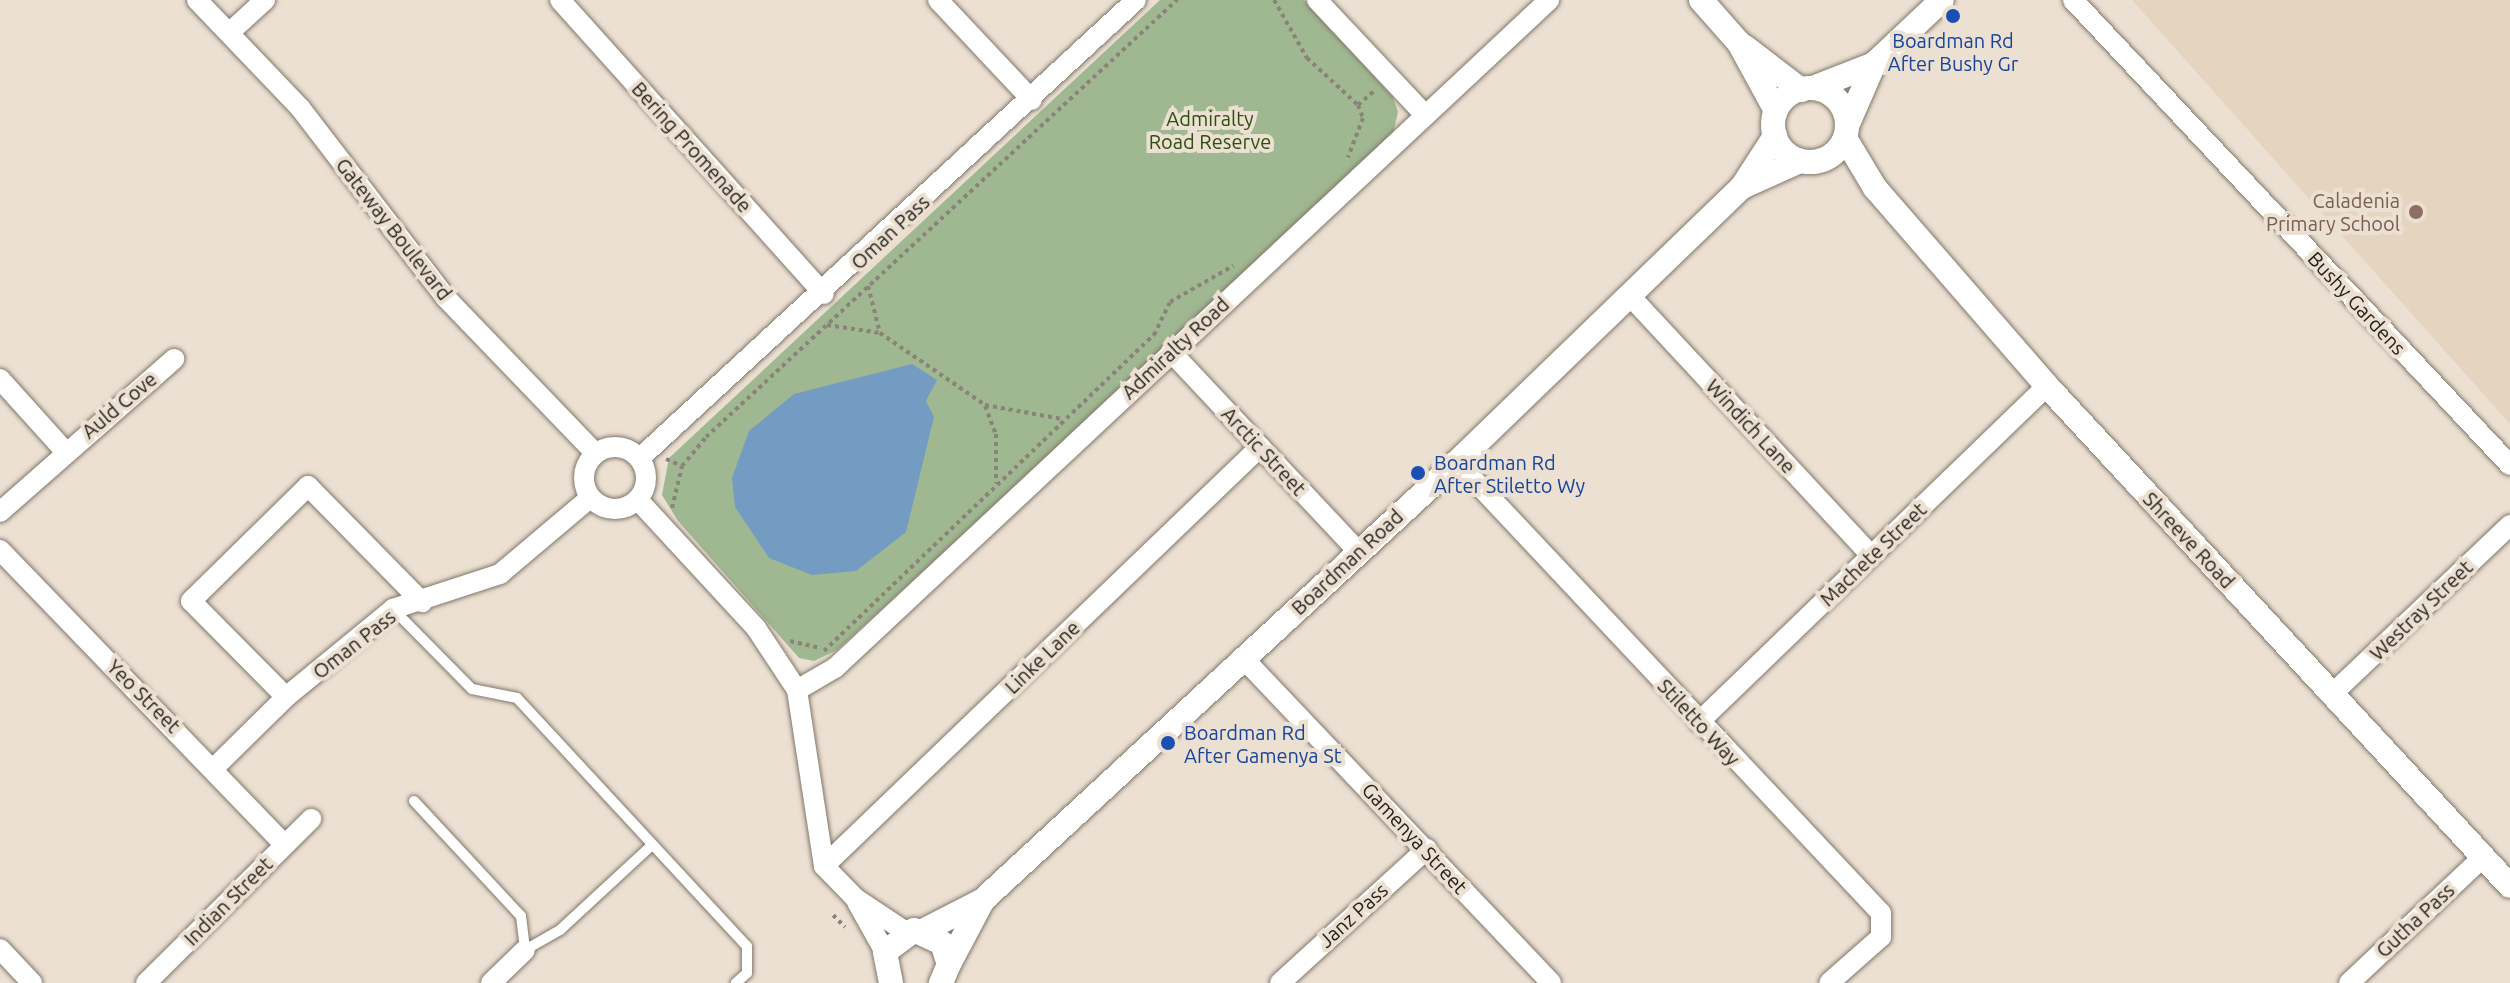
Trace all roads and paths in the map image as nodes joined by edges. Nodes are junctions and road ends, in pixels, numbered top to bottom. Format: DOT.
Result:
graph roads {
  1 [pos="197,0"];
  2 [pos="265,0"];
  3 [pos="560,0"];
  4 [pos="938,0"];
  5 [pos="1136,0"];
  6 [pos="1177,0"];
  7 [pos="1274,0"];
  8 [pos="1317,0"];
  9 [pos="1549,0"];
  10 [pos="1701,0"];
  11 [pos="1942,0"];
  12 [pos="2073,0"];
  13 [pos="229,33"];
  14 [pos="1739,43"];
  15 [pos="1874,64"];
  16 [pos="1807,89"];
  17 [pos="1032,100"];
  18 [pos="1776,111"];
  19 [pos="1425,115"];
  20 [pos="1846,132"];
  21 [pos="1775,136"];
  22 [pos="1825,159"];
  23 [pos="1800,161"];
  24 [pos="1344,164"];
  25 [pos="1742,187"];
  26 [pos="1875,188"];
  27 [pos="1247,257"];
  28 [pos="868,286"];
  29 [pos="824,294"];
  30 [pos="1631,297"];
  31 [pos="825,325"];
  32 [pos="880,333"];
  33 [pos="1171,352"];
  34 [pos="174,359"];
  35 [pos="0,379"];
  36 [pos="1104,383"];
  37 [pos="2047,386"];
  38 [pos="985,405"];
  39 [pos="1064,419"];
  40 [pos="1260,447"];
  41 [pos="64,450"];
  42 [pos="595,453"];
  43 [pos="640,458"];
  44 [pos="1457,462"];
  45 [pos="2510,465"];
  46 [pos="995,485"];
  47 [pos="590,498"];
  48 [pos="638,500"];
  49 [pos="0,512"];
  50 [pos="660,525"];
  51 [pos="2510,525"];
  52 [pos="0,550"];
  53 [pos="1357,550"];
  54 [pos="1871,555"];
  55 [pos="422,602"];
  56 [pos="393,609"];
  57 [pos="821,648"];
  58 [pos="773,653"];
  59 [pos="1244,659"];
  60 [pos="797,690"];
  61 [pos="2331,695"];
  62 [pos="286,697"];
  63 [pos="1699,722"];
  64 [pos="215,767"];
  65 [pos="414,801"];
  66 [pos="311,819"];
  67 [pos="284,844"];
  68 [pos="649,848"];
  69 [pos="1427,849"];
  70 [pos="2482,858"];
  71 [pos="824,866"];
  72 [pos="2510,886"];
  73 [pos="855,898"];
  74 [pos="983,900"];
  75 [pos="914,931"];
  76 [pos="0,949"];
  77 [pos="525,950"];
  78 [pos="884,971"];
  79 [pos="948,975"];
  80 [pos="32,983"];
  81 [pos="146,983"];
  82 [pos="491,983"];
  83 [pos="736,983"];
  84 [pos="1280,983"];
  85 [pos="1551,983"];
  86 [pos="1829,983"];
  87 [pos="2349,983"];
  1 -- 13 [label="street, Gateway Boulevard"];
  2 -- 13 [label="street"];
  3 -- 29 [label="street, Bering Promenade"];
  4 -- 17 [label="street"];
  5 -- 17 [label="street, Oman Pass"];
  6 -- 28 [label="path"];
  7 -- 24 [label="path"];
  8 -- 19 [label="street"];
  9 -- 19 [label="street, Admiralty Road"];
  10 -- 14 [label="street"];
  11 -- 15 [label="street"];
  12 -- 45 [label="street, Bushy Gardens"];
  13 -- 42 [label="street, Gateway Boulevard"];
  14 -- 16 [label="street"];
  14 -- 18 [label="street"];
  15 -- 16 [label="street"];
  15 -- 20 [label="street"];
  16 -- 18 [label="street"];
  16 -- 20 [label="street"];
  17 -- 29 [label="street, Oman Pass"];
  18 -- 21 [label="street"];
  19 -- 33 [label="street, Admiralty Road"];
  20 -- 22 [label="street"];
  20 -- 26 [label="street, Shreeve Road"];
  21 -- 23 [label="street"];
  21 -- 25 [label="street, Boardman Road"];
  22 -- 23 [label="street, Boardman Road"];
  22 -- 26 [label="street, Shreeve Road"];
  23 -- 25 [label="street, Boardman Road"];
  25 -- 30 [label="street, Boardman Road"];
  26 -- 37 [label="street, Shreeve Road"];
  27 -- 36 [label="path"];
  28 -- 31 [label="path"];
  28 -- 32 [label="path"];
  29 -- 43 [label="street, Oman Pass"];
  30 -- 44 [label="street, Boardman Road"];
  30 -- 54 [label="street, Windich Lane"];
  31 -- 32 [label="path"];
  31 -- 50 [label="path"];
  32 -- 38 [label="path"];
  33 -- 40 [label="street, Arctic Street"];
  33 -- 60 [label="street, Admiralty Road"];
  34 -- 41 [label="street, Auld Cove"];
  35 -- 41 [label="street"];
  37 -- 54 [label="street, Machete Street"];
  37 -- 61 [label="street, Shreeve Road"];
  38 -- 39 [label="path"];
  38 -- 46 [label="path"];
  40 -- 53 [label="street, Arctic Street"];
  40 -- 71 [label="street, Linke Lane"];
  41 -- 49 [label="street, Auld Cove"];
  42 -- 43 [label="street"];
  42 -- 47 [label="street"];
  43 -- 48 [label="street"];
  44 -- 53 [label="street, Boardman Road"];
  44 -- 63 [label="street, Stiletto Way"];
  47 -- 48 [label="street"];
  47 -- 55 [label="street, Oman Pass"];
  48 -- 50 [label="street"];
  50 -- 58 [label="street"];
  51 -- 61 [label="street, Westray Street"];
  52 -- 64 [label="street, Yeo Street"];
  53 -- 59 [label="street, Boardman Road"];
  54 -- 63 [label="street, Machete Street"];
  55 -- 56 [label="street, Oman Pass"];
  55 -- 62 [label="street"];
  56 -- 62 [label="street, Oman Pass"];
  56 -- 68 [label="lane"];
  57 -- 58 [label="path"];
  58 -- 60 [label="street"];
  59 -- 69 [label="street, Gamenya Street"];
  59 -- 74 [label="street, Boardman Road"];
  60 -- 71 [label="street"];
  61 -- 70 [label="street, Shreeve Road"];
  62 -- 64 [label="street, Oman Pass"];
  63 -- 86 [label="street, Stiletto Way"];
  64 -- 67 [label="street, Yeo Street"];
  65 -- 77 [label="lane"];
  66 -- 67 [label="street, Indian Street"];
  67 -- 81 [label="street, Indian Street"];
  68 -- 77 [label="lane"];
  68 -- 83 [label="lane"];
  69 -- 84 [label="street, Janz Pass"];
  69 -- 85 [label="street, Gamenya Street"];
  70 -- 72 [label="street, Shreeve Road"];
  70 -- 87 [label="street, Gutha Pass"];
  71 -- 73 [label="street"];
  73 -- 75 [label="street"];
  73 -- 78 [label="street"];
  74 -- 75 [label="street, Boardman Road"];
  74 -- 79 [label="street, Boardman Road"];
  75 -- 78 [label="street, Boardman Road"];
  75 -- 79 [label="street, Boardman Road"];
  76 -- 80 [label="street"];
  77 -- 82 [label="street"];
}
